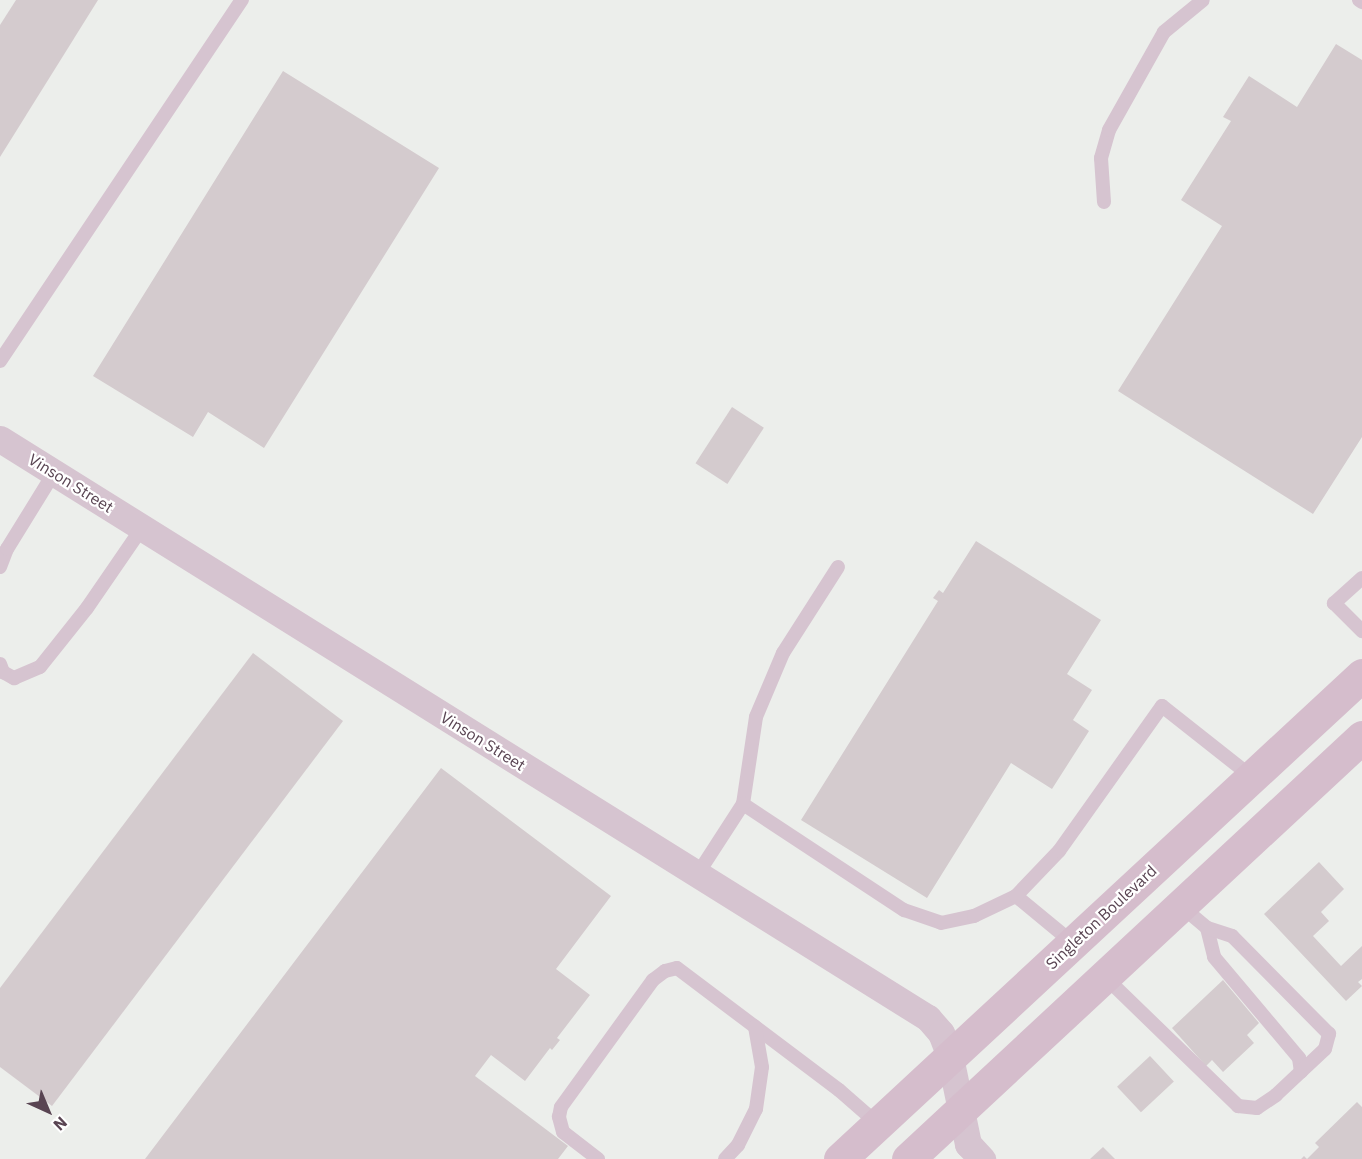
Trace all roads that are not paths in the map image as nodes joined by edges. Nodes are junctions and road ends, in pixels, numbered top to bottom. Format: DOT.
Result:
graph roads {
  1 [pos="242,0"];
  2 [pos="1203,0"];
  3 [pos="1104,202"];
  4 [pos="0,361"];
  5 [pos="0,439"];
  6 [pos="54,473"];
  7 [pos="142,528"];
  8 [pos="0,567"];
  9 [pos="838,567"];
  10 [pos="1362,578"];
  11 [pos="1362,631"];
  12 [pos="0,663"];
  13 [pos="1362,675"];
  14 [pos="1362,738"];
  15 [pos="1252,777"];
  16 [pos="743,804"];
  17 [pos="697,875"];
  18 [pos="1016,896"];
  19 [pos="1181,906"];
  20 [pos="1207,928"];
  21 [pos="1073,943"];
  22 [pos="1104,976"];
  23 [pos="755,1027"];
  24 [pos="950,1057"];
  25 [pos="1301,1072"];
  26 [pos="960,1110"];
  27 [pos="878,1124"];
  28 [pos="598,1159"];
  29 [pos="725,1159"];
  30 [pos="840,1159"];
  31 [pos="908,1159"];
  32 [pos="982,1159"];
  1 -- 4 [label="lane"];
  2 -- 3 [label="lane"];
  5 -- 6 [label="street, Vinson Street"];
  6 -- 7 [label="street, Vinson Street"];
  6 -- 8 [label="lane"];
  7 -- 12 [label="lane"];
  7 -- 17 [label="street, Vinson Street"];
  9 -- 16 [label="lane"];
  10 -- 11 [label="lane"];
  13 -- 15 [label="main road, Singleton Boulevard"];
  14 -- 19 [label="main road"];
  15 -- 18 [label="lane"];
  15 -- 21 [label="main road, Singleton Boulevard"];
  16 -- 17 [label="lane"];
  16 -- 18 [label="lane"];
  17 -- 24 [label="street, Vinson Street"];
  18 -- 21 [label="lane"];
  19 -- 20 [label="lane"];
  19 -- 22 [label="main road"];
  20 -- 25 [label="lane"];
  20 -- 25 [label="lane"];
  21 -- 24 [label="main road, Singleton Boulevard"];
  22 -- 25 [label="lane"];
  22 -- 26 [label="main road"];
  23 -- 27 [label="lane"];
  23 -- 28 [label="lane"];
  23 -- 29 [label="lane"];
  24 -- 26 [label="street, Vinson Street"];
  24 -- 27 [label="main road, Singleton Boulevard"];
  26 -- 31 [label="main road"];
  26 -- 32 [label="street, Vinson Street"];
  27 -- 30 [label="main road, Singleton Boulevard"];
}
